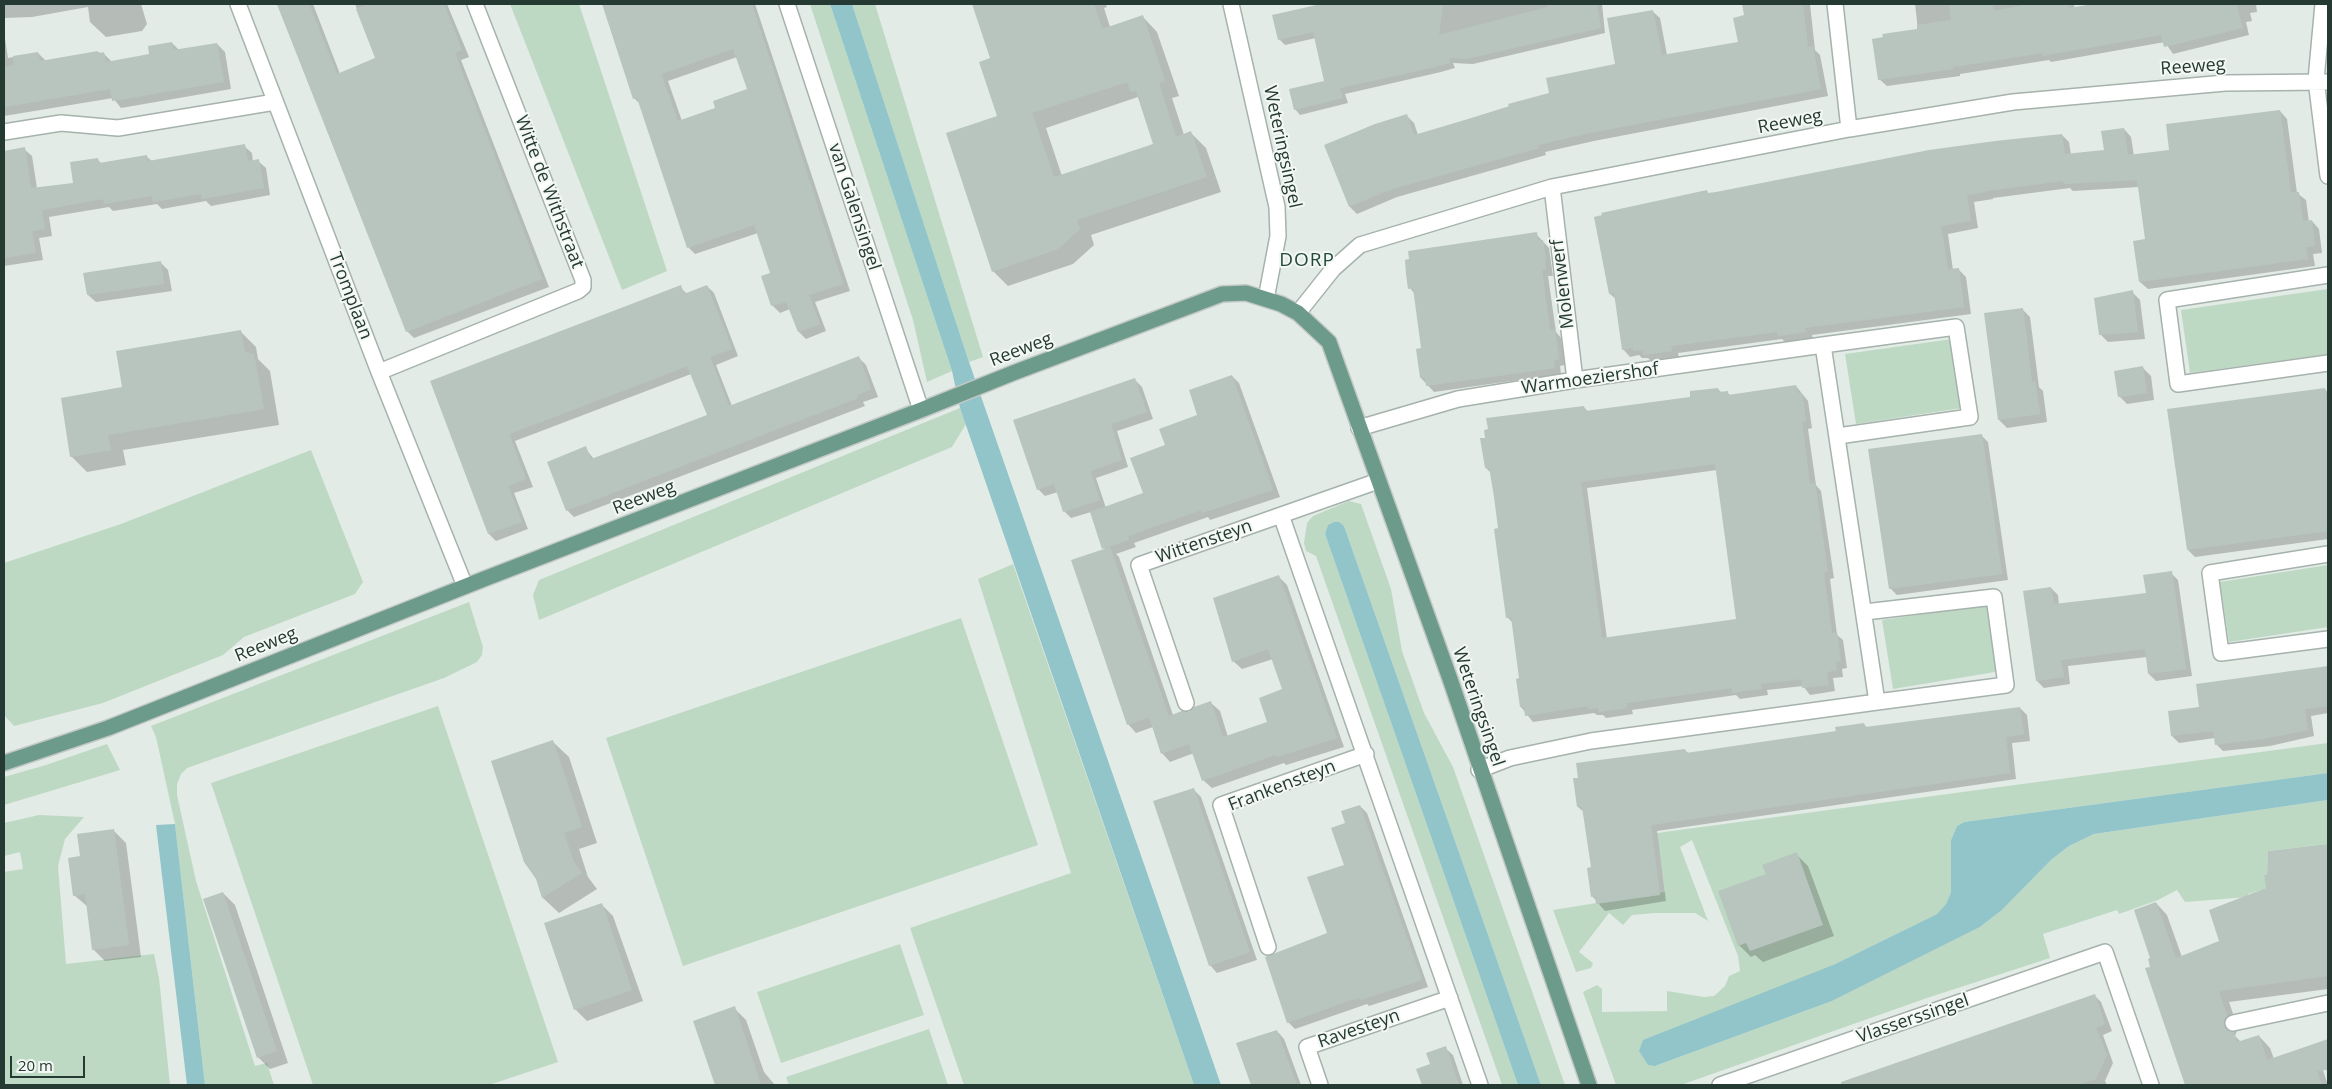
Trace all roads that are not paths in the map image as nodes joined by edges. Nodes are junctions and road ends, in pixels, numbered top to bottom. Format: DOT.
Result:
graph roads {
  1 [pos="238,4"];
  2 [pos="475,4"];
  3 [pos="788,4"];
  4 [pos="1231,4"];
  5 [pos="1836,4"];
  6 [pos="2323,4"];
  7 [pos="2322,81"];
  8 [pos="275,102"];
  9 [pos="1849,129"];
  10 [pos="4,132"];
  11 [pos="2328,176"];
  12 [pos="1552,188"];
  13 [pos="2328,275"];
  14 [pos="1266,299"];
  15 [pos="1298,313"];
  16 [pos="1328,342"];
  17 [pos="1823,345"];
  18 [pos="2328,363"];
  19 [pos="379,372"];
  20 [pos="1575,380"];
  21 [pos="921,410"];
  22 [pos="1359,428"];
  23 [pos="1838,436"];
  24 [pos="1378,481"];
  25 [pos="1281,515"];
  26 [pos="2328,554"];
  27 [pos="465,586"];
  28 [pos="1865,612"];
  29 [pos="2328,639"];
  30 [pos="1877,702"];
  31 [pos="1186,703"];
  32 [pos="1366,754"];
  33 [pos="4,763"];
  34 [pos="1479,770"];
  35 [pos="1268,947"];
  36 [pos="1450,998"];
  37 [pos="2328,1003"];
  38 [pos="2233,1023"];
  39 [pos="1320,1085"];
  40 [pos="1480,1085"];
  41 [pos="1589,1085"];
  42 [pos="1720,1085"];
  43 [pos="2151,1085"];
  1 -- 8 [label="street, Tromplaan"];
  2 -- 19 [label="street, Witte de Withstraat"];
  3 -- 21 [label="street, van Galensingel"];
  4 -- 14 [label="street, Weteringsingel"];
  5 -- 9 [label="street"];
  6 -- 7 [label="street"];
  7 -- 9 [label="street, Reeweg"];
  7 -- 11 [label="street"];
  8 -- 10 [label="street"];
  8 -- 19 [label="street, Tromplaan"];
  9 -- 12 [label="street, Reeweg"];
  12 -- 15 [label="street, Reeweg"];
  12 -- 20 [label="street, Molenwerf"];
  13 -- 18 [label="street"];
  14 -- 15 [label="main road, Reeweg"];
  14 -- 21 [label="main road, Reeweg"];
  15 -- 16 [label="main road, Reeweg"];
  16 -- 22 [label="main road, Weteringsingel"];
  17 -- 20 [label="street, Warmoeziershof"];
  17 -- 23 [label="street"];
  17 -- 23 [label="street, Warmoeziershof"];
  19 -- 27 [label="street, Tromplaan"];
  20 -- 22 [label="street, Warmoeziershof"];
  21 -- 27 [label="main road, Reeweg"];
  22 -- 24 [label="main road, Weteringsingel"];
  23 -- 28 [label="street"];
  24 -- 25 [label="street, Wittensteyn"];
  24 -- 34 [label="main road, Weteringsingel"];
  25 -- 31 [label="street, Wittensteyn"];
  25 -- 32 [label="street"];
  26 -- 29 [label="street"];
  27 -- 33 [label="main road, Reeweg"];
  28 -- 30 [label="street"];
  28 -- 30 [label="street"];
  30 -- 34 [label="street"];
  32 -- 35 [label="street, Frankensteyn"];
  32 -- 36 [label="street"];
  34 -- 41 [label="main road, Weteringsingel"];
  36 -- 39 [label="street, Ravesteyn"];
  36 -- 40 [label="street"];
  37 -- 38 [label="street"];
  42 -- 43 [label="street, Vlasserssingel"];
}
